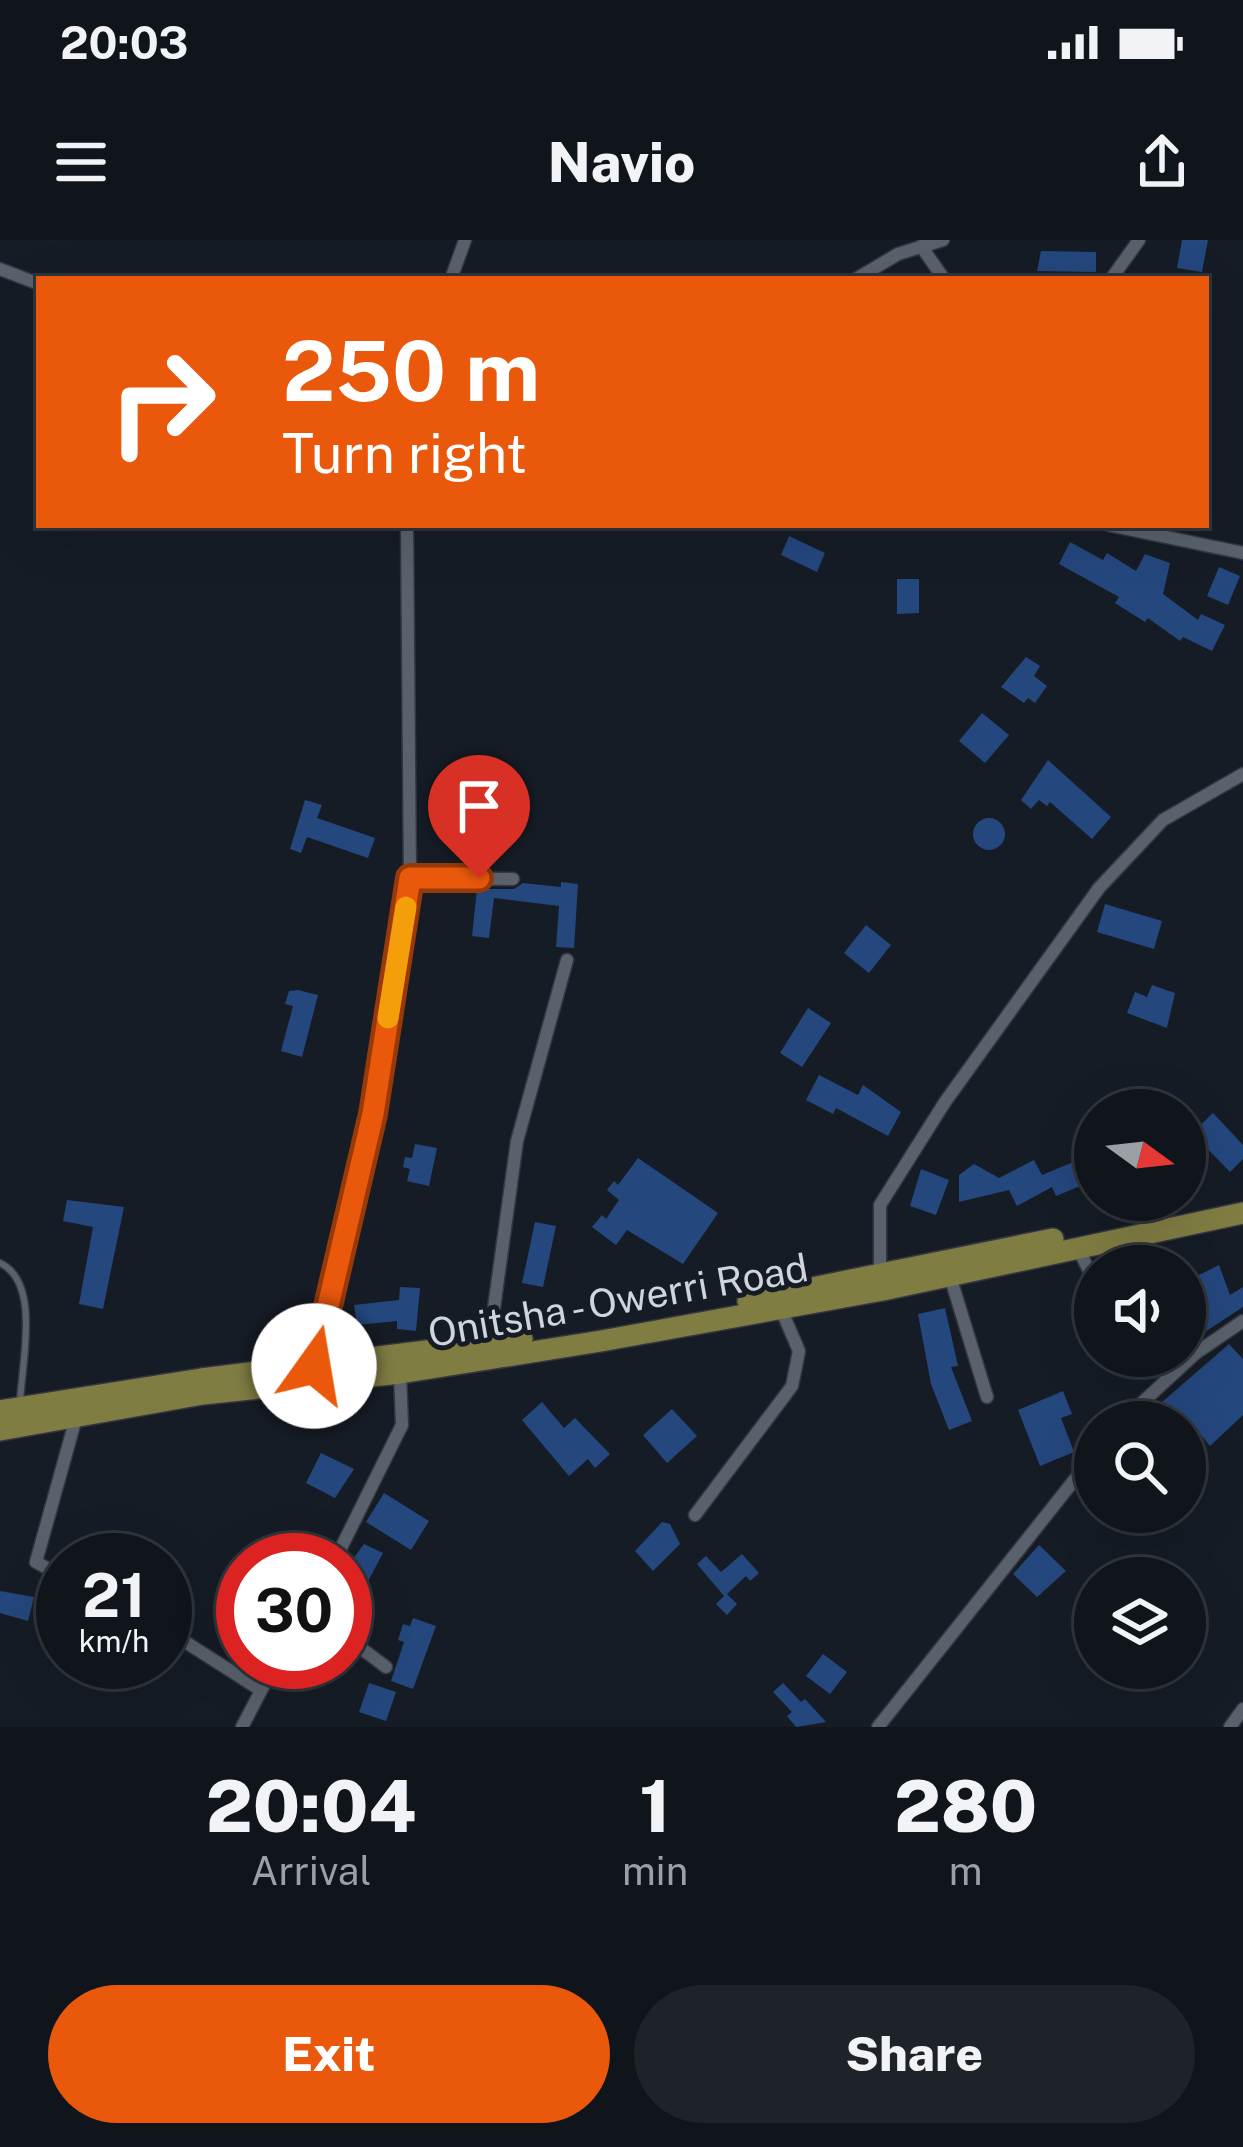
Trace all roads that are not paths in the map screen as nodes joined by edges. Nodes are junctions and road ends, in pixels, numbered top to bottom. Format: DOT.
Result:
graph roads {
  1 [pos="465,240"];
  2 [pos="943,240"];
  3 [pos="1139,240"];
  4 [pos="921,246"];
  5 [pos="899,247"];
  6 [pos="0,268"];
  7 [pos="452,276"];
  8 [pos="860,276"];
  9 [pos="942,276"];
  10 [pos="1113,276"];
  11 [pos="36,283"];
  12 [pos="406,528"];
  13 [pos="1122,528"];
  14 [pos="1243,553"];
  15 [pos="1243,774"];
  16 [pos="410,878"];
  17 [pos="513,879"];
  18 [pos="567,960"];
  19 [pos="1243,1199"];
  20 [pos="1243,1213"];
  21 [pos="1092,1245"];
  22 [pos="1074,1249"];
  23 [pos="0,1263"];
  24 [pos="880,1274"];
  25 [pos="950,1276"];
  26 [pos="781,1309"];
  27 [pos="1243,1321"];
  28 [pos="489,1344"];
  29 [pos="1206,1349"];
  30 [pos="314,1366"];
  31 [pos="400,1373"];
  32 [pos="1169,1377"];
  33 [pos="987,1397"];
  34 [pos="1143,1401"];
  35 [pos="10,1410"];
  36 [pos="76,1418"];
  37 [pos="0,1430"];
  38 [pos="1074,1480"];
  39 [pos="694,1515"];
  40 [pos="44,1533"];
  41 [pos="348,1533"];
  42 [pos="192,1647"];
  43 [pos="372,1656"];
  44 [pos="386,1666"];
  45 [pos="259,1690"];
  46 [pos="1243,1709"];
  47 [pos="242,1727"];
  48 [pos="878,1727"];
  49 [pos="1230,1727"];
  1 -- 7 [label="street"];
  2 -- 4 [label="street"];
  3 -- 10 [label="street"];
  4 -- 5 [label="street"];
  4 -- 9 [label="street"];
  5 -- 8 [label="street"];
  6 -- 11 [label="street"];
  12 -- 16 [label="street"];
  13 -- 14 [label="street"];
  15 -- 24 [label="street"];
  16 -- 17 [label="street"];
  16 -- 30 [label="street"];
  18 -- 28 [label="street"];
  19 -- 24 [label="highway, Onitsha - Owerri Road"];
  20 -- 21 [label="highway, Onitsha - Owerri Road"];
  22 -- 25 [label="highway, Onitsha - Owerri Road"];
  23 -- 35 [label="lane"];
  24 -- 28 [label="highway, Onitsha - Owerri Road"];
  25 -- 26 [label="highway, Onitsha - Owerri Road"];
  25 -- 33 [label="street"];
  26 -- 31 [label="highway, Onitsha - Owerri Road"];
  26 -- 39 [label="street"];
  27 -- 29 [label="street"];
  28 -- 30 [label="highway, Onitsha - Owerri Road"];
  30 -- 35 [label="highway, Onitsha - Owerri Road"];
  31 -- 36 [label="highway, Onitsha - Owerri Road"];
  31 -- 41 [label="street"];
  32 -- 34 [label="street"];
  36 -- 37 [label="highway, Onitsha - Owerri Road"];
  36 -- 40 [label="street"];
  38 -- 48 [label="street"];
  42 -- 45 [label="street"];
  43 -- 44 [label="street"];
  45 -- 47 [label="street"];
  46 -- 49 [label="street"];
}
